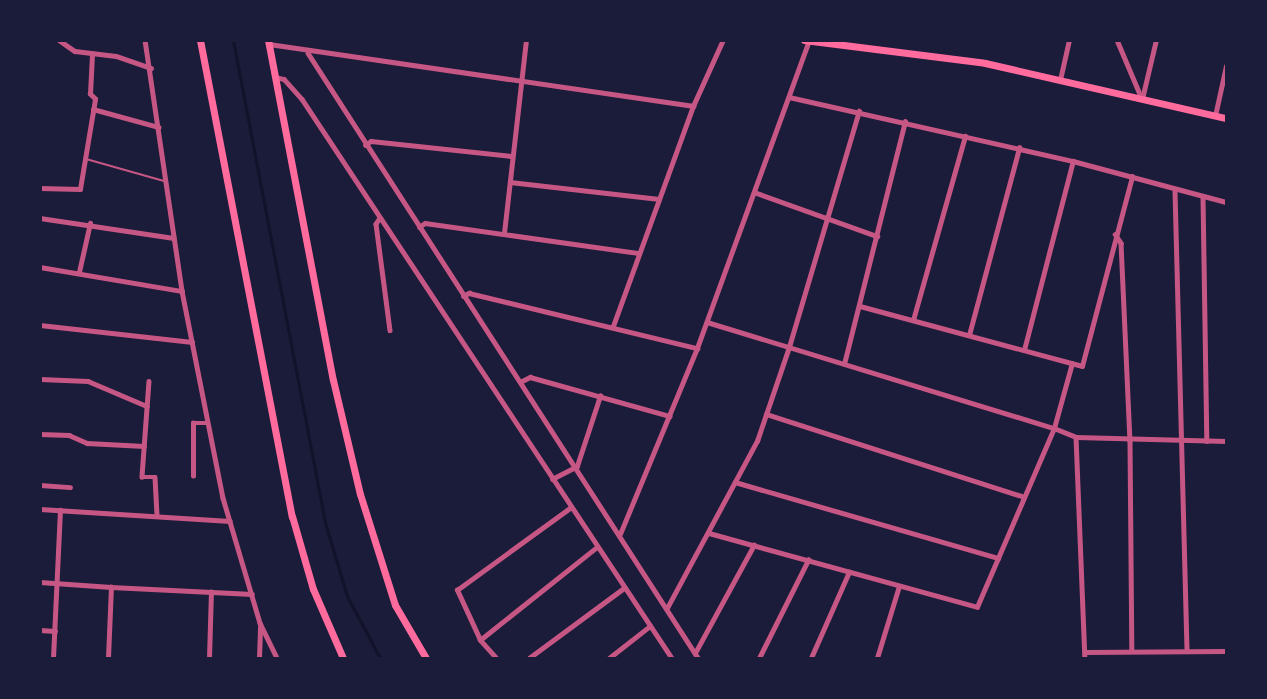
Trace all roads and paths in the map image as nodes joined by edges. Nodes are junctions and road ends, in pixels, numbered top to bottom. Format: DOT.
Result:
graph roads {
  1 [pos="58,40"];
  2 [pos="145,40"];
  3 [pos="200,40"];
  4 [pos="526,40"];
  5 [pos="723,40"];
  6 [pos="804,40"];
  7 [pos="1069,40"];
  8 [pos="1117,40"];
  9 [pos="1156,40"];
  10 [pos="809,41"];
  11 [pos="269,42"];
  12 [pos="843,43"];
  13 [pos="308,53"];
  14 [pos="92,54"];
  15 [pos="1227,66"];
  16 [pos="151,68"];
  17 [pos="274,77"];
  18 [pos="1060,80"];
  19 [pos="521,81"];
  20 [pos="789,96"];
  21 [pos="1142,99"];
  22 [pos="693,106"];
  23 [pos="93,110"];
  24 [pos="859,111"];
  25 [pos="1215,116"];
  26 [pos="1227,118"];
  27 [pos="905,122"];
  28 [pos="159,127"];
  29 [pos="965,136"];
  30 [pos="365,145"];
  31 [pos="1019,148"];
  32 [pos="512,156"];
  33 [pos="85,159"];
  34 [pos="1073,161"];
  35 [pos="1132,177"];
  36 [pos="167,181"];
  37 [pos="510,182"];
  38 [pos="40,188"];
  39 [pos="1175,191"];
  40 [pos="754,192"];
  41 [pos="1203,197"];
  42 [pos="659,199"];
  43 [pos="1227,202"];
  44 [pos="40,218"];
  45 [pos="381,218"];
  46 [pos="828,218"];
  47 [pos="90,223"];
  48 [pos="418,227"];
  49 [pos="504,233"];
  50 [pos="1114,234"];
  51 [pos="877,236"];
  52 [pos="174,238"];
  53 [pos="639,253"];
  54 [pos="40,267"];
  55 [pos="79,273"];
  56 [pos="182,291"];
  57 [pos="463,296"];
  58 [pos="860,306"];
  59 [pos="913,320"];
  60 [pos="707,322"];
  61 [pos="40,326"];
  62 [pos="612,326"];
  63 [pos="390,330"];
  64 [pos="969,335"];
  65 [pos="192,342"];
  66 [pos="789,347"];
  67 [pos="697,348"];
  68 [pos="1024,350"];
  69 [pos="1072,363"];
  70 [pos="844,364"];
  71 [pos="40,379"];
  72 [pos="149,381"];
  73 [pos="522,381"];
  74 [pos="600,396"];
  75 [pos="147,406"];
  76 [pos="766,414"];
  77 [pos="670,416"];
  78 [pos="208,423"];
  79 [pos="1054,428"];
  80 [pos="40,434"];
  81 [pos="1076,437"];
  82 [pos="1130,441"];
  83 [pos="1183,441"];
  84 [pos="1207,441"];
  85 [pos="1227,441"];
  86 [pos="144,446"];
  87 [pos="578,466"];
  88 [pos="193,476"];
  89 [pos="552,479"];
  90 [pos="735,482"];
  91 [pos="40,485"];
  92 [pos="70,487"];
  93 [pos="1024,497"];
  94 [pos="570,508"];
  95 [pos="40,509"];
  96 [pos="60,510"];
  97 [pos="157,516"];
  98 [pos="230,521"];
  99 [pos="709,533"];
  100 [pos="620,534"];
  101 [pos="754,545"];
  102 [pos="597,547"];
  103 [pos="998,558"];
  104 [pos="808,560"];
  105 [pos="849,572"];
  106 [pos="40,582"];
  107 [pos="57,583"];
  108 [pos="898,586"];
  109 [pos="111,587"];
  110 [pos="624,588"];
  111 [pos="211,592"];
  112 [pos="252,594"];
  113 [pos="667,608"];
  114 [pos="260,623"];
  115 [pos="650,626"];
  116 [pos="40,630"];
  117 [pos="55,631"];
  118 [pos="480,640"];
  119 [pos="1187,650"];
  120 [pos="1132,651"];
  121 [pos="1227,651"];
  122 [pos="1085,652"];
  123 [pos="696,656"];
  124 [pos="54,658"];
  125 [pos="108,658"];
  126 [pos="209,658"];
  127 [pos="259,658"];
  128 [pos="277,658"];
  129 [pos="343,658"];
  130 [pos="426,658"];
  131 [pos="496,658"];
  132 [pos="530,658"];
  133 [pos="609,658"];
  134 [pos="672,658"];
  135 [pos="759,658"];
  136 [pos="811,658"];
  137 [pos="877,658"];
  138 [pos="1085,658"];
  1 -- 14 [label="street"];
  2 -- 16 [label="street"];
  3 -- 129 [label="main road"];
  4 -- 19 [label="street"];
  5 -- 22 [label="street"];
  6 -- 10 [label="main road"];
  7 -- 18 [label="street"];
  8 -- 21 [label="street"];
  9 -- 21 [label="street"];
  10 -- 12 [label="main road"];
  10 -- 20 [label="street"];
  11 -- 13 [label="street"];
  11 -- 17 [label="main road"];
  12 -- 18 [label="main road"];
  13 -- 19 [label="street"];
  13 -- 30 [label="street"];
  14 -- 16 [label="street"];
  14 -- 23 [label="street"];
  15 -- 25 [label="street"];
  16 -- 28 [label="street"];
  17 -- 45 [label="street"];
  17 -- 130 [label="main road"];
  18 -- 21 [label="main road"];
  19 -- 22 [label="street"];
  19 -- 32 [label="street"];
  20 -- 24 [label="street"];
  20 -- 40 [label="street"];
  21 -- 25 [label="main road"];
  22 -- 42 [label="street"];
  23 -- 28 [label="street"];
  23 -- 33 [label="street"];
  24 -- 27 [label="street"];
  24 -- 46 [label="street"];
  25 -- 26 [label="main road"];
  27 -- 29 [label="street"];
  27 -- 51 [label="street"];
  28 -- 36 [label="street"];
  29 -- 31 [label="street"];
  29 -- 59 [label="street"];
  30 -- 32 [label="street"];
  30 -- 48 [label="street"];
  31 -- 34 [label="street"];
  31 -- 64 [label="street"];
  32 -- 37 [label="street"];
  33 -- 36 [label="lane"];
  33 -- 38 [label="street"];
  34 -- 35 [label="street"];
  34 -- 68 [label="street"];
  35 -- 39 [label="street"];
  35 -- 50 [label="street"];
  36 -- 52 [label="street"];
  37 -- 42 [label="street"];
  37 -- 49 [label="street"];
  39 -- 41 [label="street"];
  39 -- 83 [label="street"];
  40 -- 46 [label="street"];
  40 -- 60 [label="street"];
  41 -- 43 [label="street"];
  41 -- 84 [label="street"];
  42 -- 53 [label="street"];
  44 -- 47 [label="street"];
  45 -- 63 [label="street"];
  45 -- 89 [label="street"];
  46 -- 51 [label="street"];
  46 -- 66 [label="street"];
  47 -- 52 [label="street"];
  47 -- 55 [label="street"];
  48 -- 49 [label="street"];
  48 -- 57 [label="street"];
  49 -- 53 [label="street"];
  50 -- 69 [label="street"];
  50 -- 82 [label="street"];
  51 -- 58 [label="street"];
  52 -- 56 [label="street"];
  53 -- 62 [label="street"];
  54 -- 55 [label="street"];
  55 -- 56 [label="street"];
  56 -- 65 [label="street"];
  57 -- 62 [label="street"];
  57 -- 73 [label="street"];
  58 -- 59 [label="street"];
  58 -- 70 [label="street"];
  59 -- 64 [label="street"];
  60 -- 66 [label="street"];
  60 -- 67 [label="street"];
  61 -- 65 [label="street"];
  62 -- 67 [label="street"];
  64 -- 68 [label="street"];
  65 -- 78 [label="street"];
  66 -- 70 [label="street"];
  66 -- 76 [label="street"];
  67 -- 77 [label="street"];
  68 -- 69 [label="street"];
  69 -- 79 [label="street"];
  70 -- 79 [label="street"];
  71 -- 75 [label="street"];
  72 -- 75 [label="street"];
  73 -- 74 [label="street"];
  73 -- 87 [label="street"];
  74 -- 77 [label="street"];
  74 -- 87 [label="street"];
  75 -- 86 [label="street"];
  76 -- 90 [label="street"];
  76 -- 93 [label="street"];
  77 -- 100 [label="street"];
  78 -- 88 [label="street"];
  78 -- 98 [label="street"];
  79 -- 81 [label="street"];
  79 -- 93 [label="street"];
  80 -- 86 [label="street"];
  81 -- 82 [label="street"];
  81 -- 122 [label="street"];
  82 -- 83 [label="street"];
  82 -- 120 [label="street"];
  83 -- 84 [label="street"];
  83 -- 119 [label="street"];
  84 -- 85 [label="street"];
  86 -- 97 [label="street"];
  87 -- 89 [label="street"];
  87 -- 100 [label="street"];
  89 -- 94 [label="street"];
  90 -- 99 [label="street"];
  90 -- 103 [label="street"];
  91 -- 92 [label="street"];
  93 -- 103 [label="street"];
  94 -- 102 [label="street"];
  94 -- 118 [label="street"];
  95 -- 96 [label="street"];
  96 -- 97 [label="street"];
  96 -- 107 [label="street"];
  97 -- 98 [label="street"];
  98 -- 112 [label="street"];
  99 -- 101 [label="street"];
  99 -- 113 [label="street"];
  100 -- 113 [label="street"];
  101 -- 104 [label="street"];
  101 -- 123 [label="street"];
  102 -- 110 [label="street"];
  102 -- 118 [label="street"];
  103 -- 108 [label="street"];
  104 -- 105 [label="street"];
  104 -- 135 [label="street"];
  105 -- 108 [label="street"];
  105 -- 136 [label="street"];
  106 -- 107 [label="street"];
  107 -- 109 [label="street"];
  107 -- 117 [label="street"];
  108 -- 137 [label="street"];
  109 -- 111 [label="street"];
  109 -- 125 [label="street"];
  110 -- 115 [label="street"];
  110 -- 132 [label="street"];
  111 -- 112 [label="street"];
  111 -- 126 [label="street"];
  112 -- 114 [label="street"];
  113 -- 123 [label="street"];
  114 -- 127 [label="street"];
  114 -- 128 [label="street"];
  115 -- 133 [label="street"];
  115 -- 134 [label="street"];
  116 -- 117 [label="street"];
  117 -- 124 [label="street"];
  118 -- 131 [label="street"];
  119 -- 120 [label="street"];
  119 -- 121 [label="street"];
  120 -- 122 [label="street"];
  122 -- 138 [label="street"];
}
